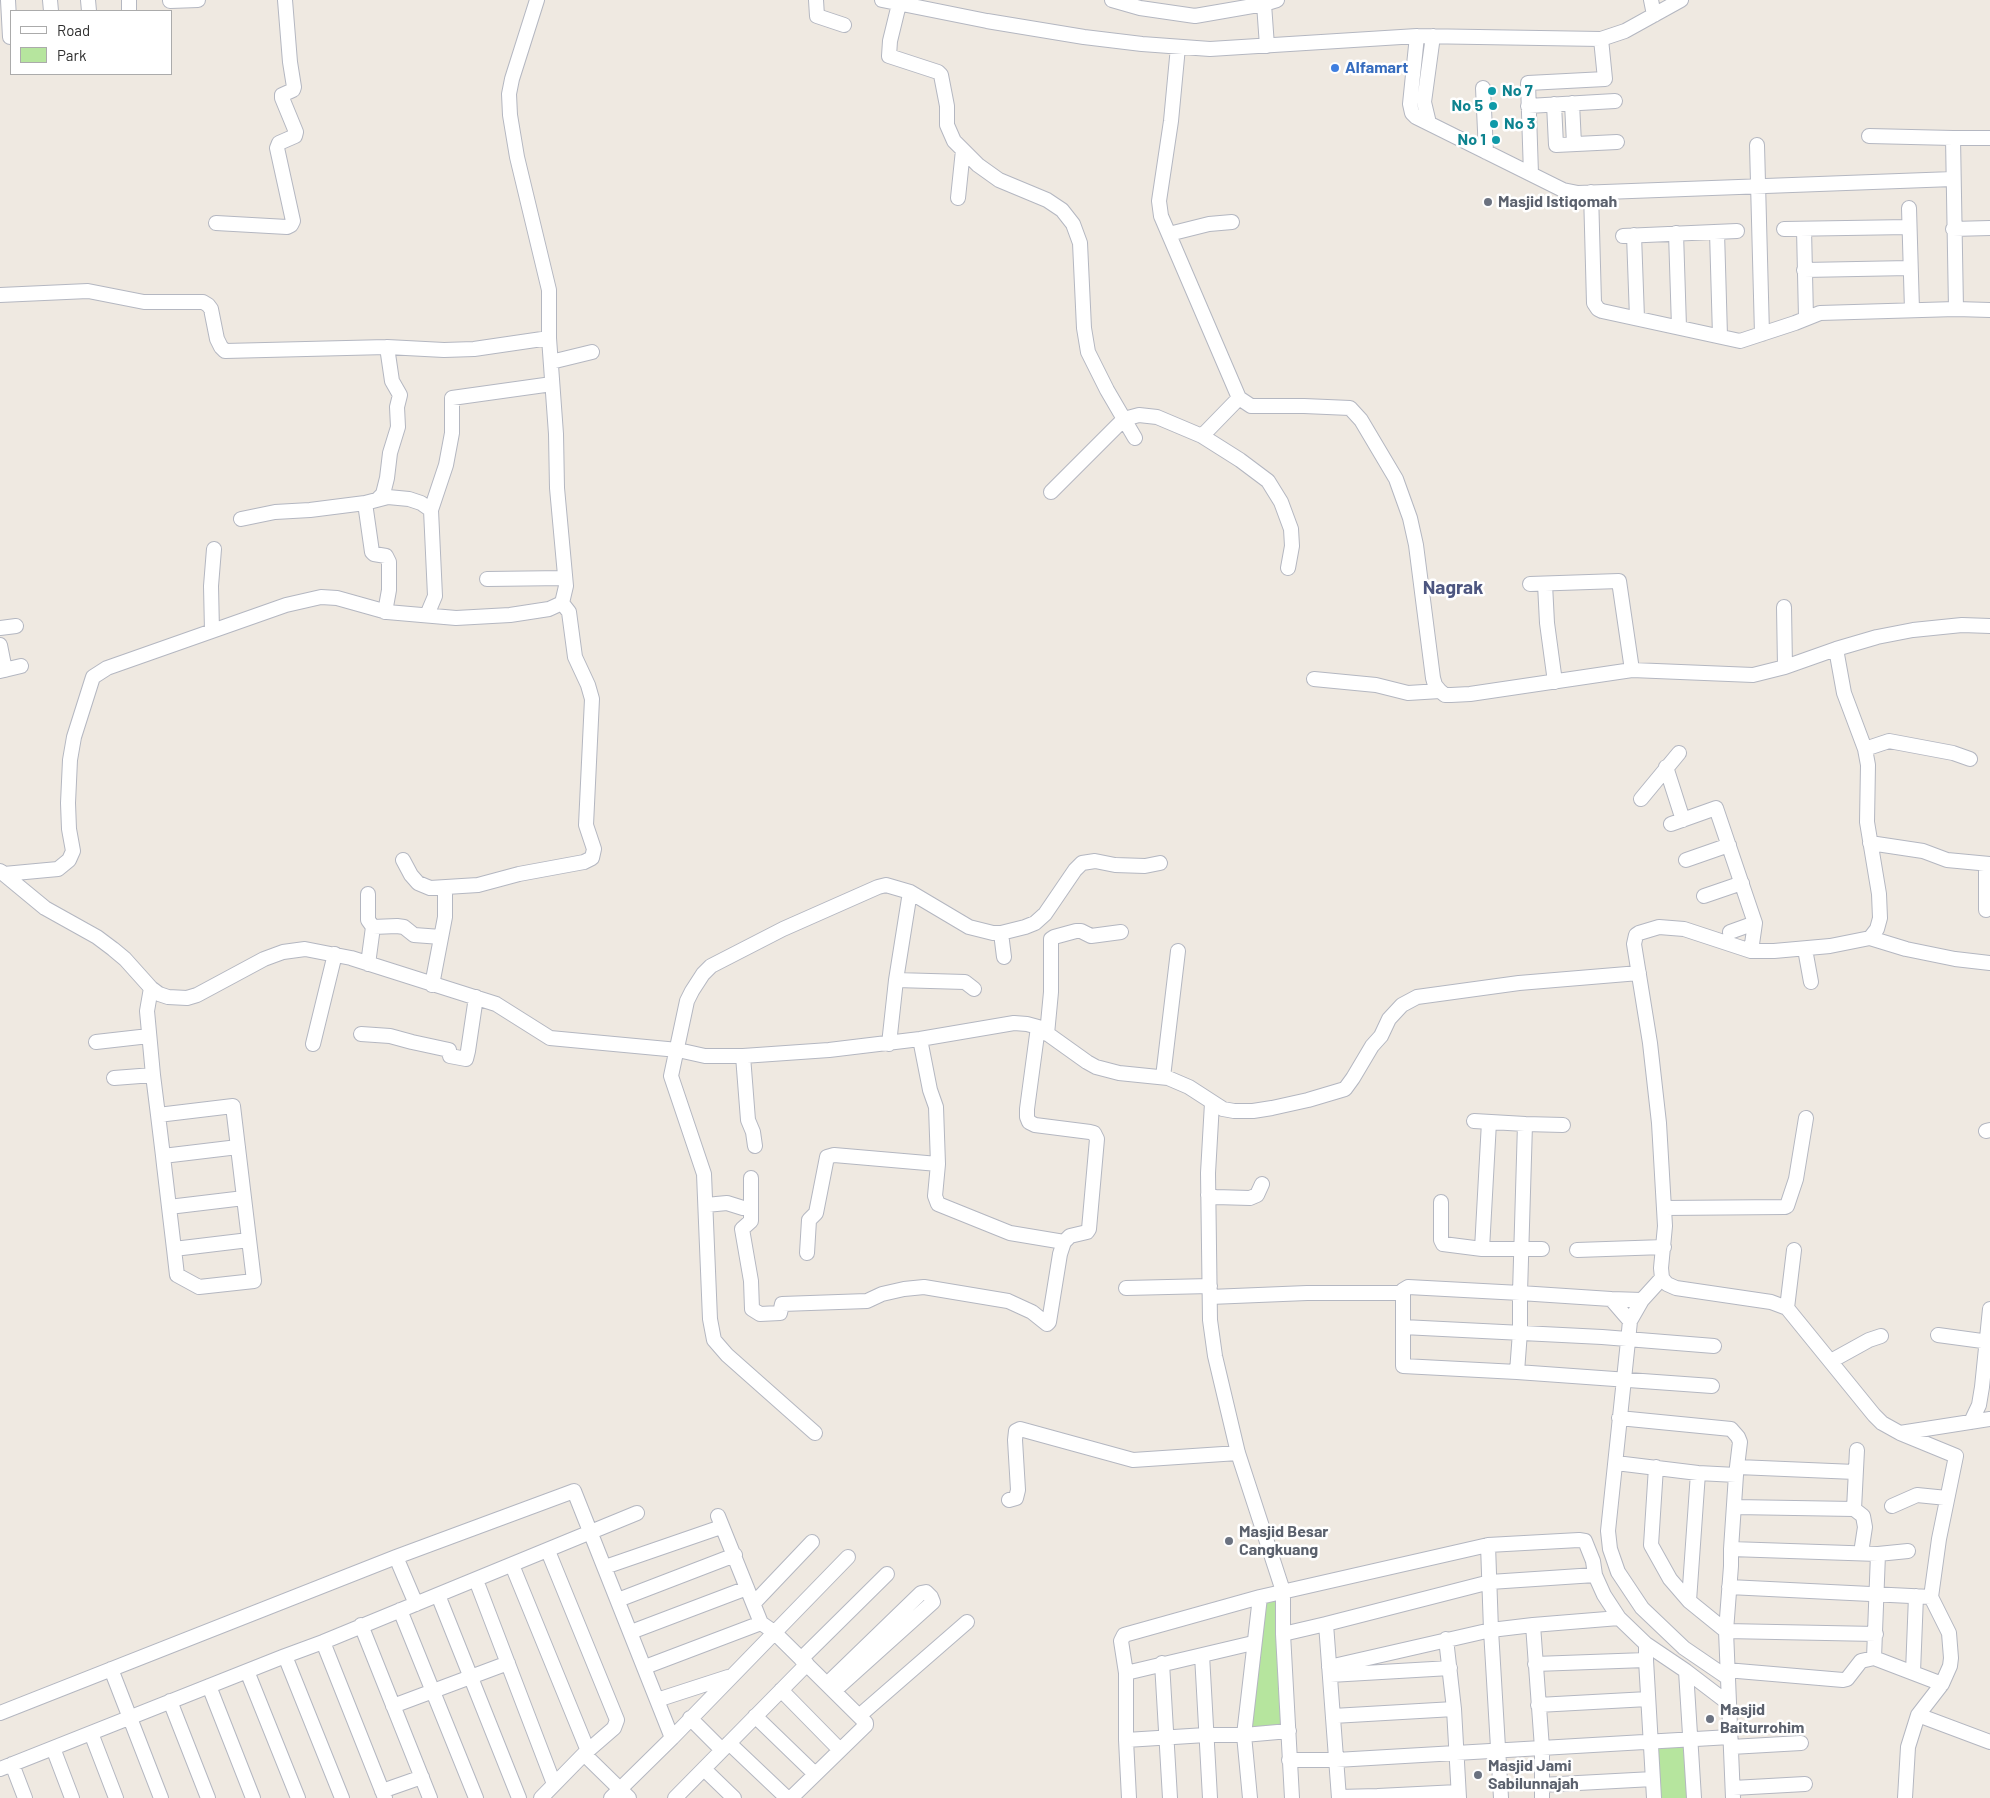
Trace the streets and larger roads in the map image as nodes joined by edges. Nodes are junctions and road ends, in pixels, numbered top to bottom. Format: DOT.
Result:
graph roads {
  1 [pos="8,0"];
  2 [pos="198,0"];
  3 [pos="285,0"];
  4 [pos="537,0"];
  5 [pos="816,0"];
  6 [pos="882,0"];
  7 [pos="1112,0"];
  8 [pos="1652,0"];
  9 [pos="1681,0"];
  10 [pos="900,2"];
  11 [pos="1271,2"];
  12 [pos="170,4"];
  13 [pos="1654,15"];
  14 [pos="844,25"];
  15 [pos="1416,36"];
  16 [pos="1433,36"];
  17 [pos="10,37"];
  18 [pos="1601,39"];
  19 [pos="1267,46"];
  20 [pos="1178,47"];
  21 [pos="1483,88"];
  22 [pos="1615,101"];
  23 [pos="1572,103"];
  24 [pos="1554,104"];
  25 [pos="1528,106"];
  26 [pos="1429,123"];
  27 [pos="1869,136"];
  28 [pos="1953,138"];
  29 [pos="1990,138"];
  30 [pos="1617,142"];
  31 [pos="1574,144"];
  32 [pos="1756,145"];
  33 [pos="963,150"];
  34 [pos="1486,152"];
  35 [pos="1531,174"];
  36 [pos="1953,179"];
  37 [pos="1758,185"];
  38 [pos="1591,192"];
  39 [pos="958,198"];
  40 [pos="1909,208"];
  41 [pos="1232,222"];
  42 [pos="216,223"];
  43 [pos="1910,227"];
  44 [pos="1990,228"];
  45 [pos="1784,229"];
  46 [pos="1804,229"];
  47 [pos="1953,229"];
  48 [pos="1736,231"];
  49 [pos="1717,232"];
  50 [pos="1676,233"];
  51 [pos="1169,234"];
  52 [pos="1910,268"];
  53 [pos="1804,270"];
  54 [pos="0,295"];
  55 [pos="1956,309"];
  56 [pos="1912,310"];
  57 [pos="1990,310"];
  58 [pos="1637,318"];
  59 [pos="1806,318"];
  60 [pos="1678,327"];
  61 [pos="1762,334"];
  62 [pos="1720,336"];
  63 [pos="549,338"];
  64 [pos="387,347"];
  65 [pos="592,352"];
  66 [pos="551,362"];
  67 [pos="552,384"];
  68 [pos="1238,398"];
  69 [pos="1124,419"];
  70 [pos="1202,436"];
  71 [pos="1135,438"];
  72 [pos="1051,492"];
  73 [pos="372,501"];
  74 [pos="431,510"];
  75 [pos="242,520"];
  76 [pos="214,549"];
  77 [pos="1288,568"];
  78 [pos="565,578"];
  79 [pos="487,580"];
  80 [pos="1530,584"];
  81 [pos="1545,584"];
  82 [pos="562,603"];
  83 [pos="1784,607"];
  84 [pos="385,612"];
  85 [pos="427,615"];
  86 [pos="16,626"];
  87 [pos="1990,626"];
  88 [pos="0,628"];
  89 [pos="212,631"];
  90 [pos="0,645"];
  91 [pos="1836,649"];
  92 [pos="21,666"];
  93 [pos="1785,667"];
  94 [pos="1632,670"];
  95 [pos="3,671"];
  96 [pos="1314,679"];
  97 [pos="1555,682"];
  98 [pos="1440,691"];
  99 [pos="1865,749"];
  100 [pos="1678,753"];
  101 [pos="1970,759"];
  102 [pos="1666,767"];
  103 [pos="1641,799"];
  104 [pos="1870,843"];
  105 [pos="1729,845"];
  106 [pos="403,860"];
  107 [pos="1686,860"];
  108 [pos="1160,863"];
  109 [pos="1988,864"];
  110 [pos="2,872"];
  111 [pos="1742,883"];
  112 [pos="445,888"];
  113 [pos="910,892"];
  114 [pos="368,894"];
  115 [pos="1704,896"];
  116 [pos="1986,910"];
  117 [pos="1755,923"];
  118 [pos="373,927"];
  119 [pos="1121,932"];
  120 [pos="1730,932"];
  121 [pos="1001,933"];
  122 [pos="441,937"];
  123 [pos="1870,938"];
  124 [pos="1805,949"];
  125 [pos="1178,951"];
  126 [pos="1750,951"];
  127 [pos="335,954"];
  128 [pos="1004,957"];
  129 [pos="1990,963"];
  130 [pos="368,964"];
  131 [pos="1639,973"];
  132 [pos="896,980"];
  133 [pos="1811,982"];
  134 [pos="432,985"];
  135 [pos="151,988"];
  136 [pos="974,989"];
  137 [pos="476,998"];
  138 [pos="1043,1030"];
  139 [pos="361,1034"];
  140 [pos="149,1036"];
  141 [pos="920,1040"];
  142 [pos="96,1042"];
  143 [pos="313,1044"];
  144 [pos="889,1044"];
  145 [pos="678,1050"];
  146 [pos="743,1056"];
  147 [pos="153,1075"];
  148 [pos="114,1078"];
  149 [pos="1163,1078"];
  150 [pos="1212,1104"];
  151 [pos="158,1115"];
  152 [pos="1806,1118"];
  153 [pos="1474,1121"];
  154 [pos="1488,1122"];
  155 [pos="1526,1124"];
  156 [pos="1563,1125"];
  157 [pos="755,1146"];
  158 [pos="239,1152"];
  159 [pos="163,1161"];
  160 [pos="938,1164"];
  161 [pos="751,1178"];
  162 [pos="1262,1184"];
  163 [pos="1208,1195"];
  164 [pos="244,1198"];
  165 [pos="1441,1202"];
  166 [pos="706,1205"];
  167 [pos="169,1207"];
  168 [pos="751,1208"];
  169 [pos="1664,1208"];
  170 [pos="249,1240"];
  171 [pos="1064,1242"];
  172 [pos="1664,1247"];
  173 [pos="174,1249"];
  174 [pos="1482,1249"];
  175 [pos="1521,1249"];
  176 [pos="1542,1249"];
  177 [pos="1577,1250"];
  178 [pos="1794,1250"];
  179 [pos="807,1253"];
  180 [pos="1662,1278"];
  181 [pos="1126,1288"];
  182 [pos="1210,1292"];
  183 [pos="1403,1293"];
  184 [pos="1520,1293"];
  185 [pos="1611,1299"];
  186 [pos="1642,1300"];
  187 [pos="1787,1308"];
  188 [pos="1990,1309"];
  189 [pos="1630,1321"];
  190 [pos="1403,1327"];
  191 [pos="1520,1332"];
  192 [pos="1938,1335"];
  193 [pos="1881,1336"];
  194 [pos="1628,1341"];
  195 [pos="1988,1341"];
  196 [pos="1714,1346"];
  197 [pos="1831,1361"];
  198 [pos="1518,1372"];
  199 [pos="1625,1379"];
  200 [pos="1712,1386"];
  201 [pos="1986,1388"];
  202 [pos="1619,1418"];
  203 [pos="1990,1419"];
  204 [pos="1971,1422"];
  205 [pos="815,1433"];
  206 [pos="1900,1433"];
  207 [pos="1857,1450"];
  208 [pos="1238,1453"];
  209 [pos="1616,1463"];
  210 [pos="1656,1467"];
  211 [pos="1737,1471"];
  212 [pos="1855,1472"];
  213 [pos="1698,1473"];
  214 [pos="1948,1498"];
  215 [pos="1009,1500"];
  216 [pos="1892,1506"];
  217 [pos="1735,1507"];
  218 [pos="1854,1509"];
  219 [pos="637,1513"];
  220 [pos="592,1533"];
  221 [pos="812,1542"];
  222 [pos="1488,1544"];
  223 [pos="1731,1549"];
  224 [pos="548,1551"];
  225 [pos="1908,1551"];
  226 [pos="1861,1553"];
  227 [pos="1878,1554"];
  228 [pos="735,1555"];
  229 [pos="396,1557"];
  230 [pos="848,1557"];
  231 [pos="512,1565"];
  232 [pos="605,1567"];
  233 [pos="887,1574"];
  234 [pos="1595,1576"];
  235 [pos="476,1580"];
  236 [pos="1490,1582"];
  237 [pos="747,1588"];
  238 [pos="1729,1588"];
  239 [pos="1283,1591"];
  240 [pos="1876,1594"];
  241 [pos="438,1595"];
  242 [pos="1916,1596"];
  243 [pos="1260,1597"];
  244 [pos="1931,1597"];
  245 [pos="618,1600"];
  246 [pos="1689,1601"];
  247 [pos="754,1603"];
  248 [pos="416,1604"];
  249 [pos="400,1610"];
  250 [pos="1619,1618"];
  251 [pos="967,1622"];
  252 [pos="760,1623"];
  253 [pos="1326,1624"];
  254 [pos="361,1625"];
  255 [pos="1533,1625"];
  256 [pos="1491,1630"];
  257 [pos="1726,1631"];
  258 [pos="631,1632"];
  259 [pos="774,1632"];
  260 [pos="1283,1634"];
  261 [pos="1876,1634"];
  262 [pos="1446,1639"];
  263 [pos="323,1642"];
  264 [pos="1253,1643"];
  265 [pos="1646,1644"];
  266 [pos="1202,1655"];
  267 [pos="285,1656"];
  268 [pos="1874,1658"];
  269 [pos="1646,1660"];
  270 [pos="804,1662"];
  271 [pos="1162,1663"];
  272 [pos="1535,1664"];
  273 [pos="509,1666"];
  274 [pos="645,1667"];
  275 [pos="1450,1668"];
  276 [pos="111,1670"];
  277 [pos="248,1670"];
  278 [pos="1330,1671"];
  279 [pos="1686,1671"];
  280 [pos="1913,1672"];
  281 [pos="1126,1673"];
  282 [pos="731,1676"];
  283 [pos="1727,1677"];
  284 [pos="472,1681"];
  285 [pos="1942,1684"];
  286 [pos="209,1686"];
  287 [pos="830,1688"];
  288 [pos="781,1690"];
  289 [pos="434,1695"];
  290 [pos="1648,1699"];
  291 [pos="657,1700"];
  292 [pos="170,1702"];
  293 [pos="1728,1702"];
  294 [pos="1538,1705"];
  295 [pos="1454,1709"];
  296 [pos="395,1710"];
  297 [pos="0,1713"];
  298 [pos="755,1716"];
  299 [pos="859,1716"];
  300 [pos="1334,1716"];
  301 [pos="130,1717"];
  302 [pos="690,1718"];
  303 [pos="1916,1721"];
  304 [pos="1289,1731"];
  305 [pos="91,1733"];
  306 [pos="1206,1735"];
  307 [pos="1244,1735"];
  308 [pos="672,1738"];
  309 [pos="1166,1738"];
  310 [pos="1691,1739"];
  311 [pos="1126,1740"];
  312 [pos="1652,1741"];
  313 [pos="1731,1742"];
  314 [pos="1990,1742"];
  315 [pos="1801,1743"];
  316 [pos="726,1746"];
  317 [pos="53,1748"];
  318 [pos="1542,1748"];
  319 [pos="839,1749"];
  320 [pos="1498,1750"];
  321 [pos="1456,1752"];
  322 [pos="586,1753"];
  323 [pos="1289,1760"];
  324 [pos="1336,1760"];
  325 [pos="6,1767"];
  326 [pos="704,1769"];
  327 [pos="814,1774"];
  328 [pos="422,1777"];
  329 [pos="1653,1779"];
  330 [pos="554,1784"];
  331 [pos="1805,1784"];
  332 [pos="1541,1791"];
  333 [pos="1733,1793"];
  334 [pos="384,1794"];
  335 [pos="620,1795"];
  336 [pos="1459,1795"];
  337 [pos="1418,1796"];
  338 [pos="679,1797"];
  339 [pos="1378,1797"];
  340 [pos="25,1798"];
  341 [pos="72,1798"];
  342 [pos="116,1798"];
  343 [pos="161,1798"];
  344 [pos="208,1798"];
  345 [pos="253,1798"];
  346 [pos="298,1798"];
  347 [pos="342,1798"];
  348 [pos="430,1798"];
  349 [pos="476,1798"];
  350 [pos="519,1798"];
  351 [pos="540,1798"];
  352 [pos="734,1798"];
  353 [pos="789,1798"];
  354 [pos="1129,1798"];
  355 [pos="1170,1798"];
  356 [pos="1210,1798"];
  357 [pos="1250,1798"];
  358 [pos="1292,1798"];
  359 [pos="1339,1798"];
  360 [pos="1500,1798"];
  361 [pos="1654,1798"];
  362 [pos="1694,1798"];
  363 [pos="1906,1798"];
  1 -- 17 [label="street"];
  2 -- 12 [label="street"];
  3 -- 42 [label="street"];
  4 -- 63 [label="street"];
  5 -- 14 [label="street"];
  6 -- 10 [label="street"];
  7 -- 11 [label="street"];
  8 -- 13 [label="street"];
  9 -- 13 [label="street"];
  10 -- 20 [label="street"];
  10 -- 33 [label="street"];
  11 -- 19 [label="street"];
  13 -- 18 [label="street"];
  15 -- 16 [label="street"];
  15 -- 19 [label="street"];
  15 -- 26 [label="street"];
  16 -- 18 [label="street"];
  16 -- 26 [label="street"];
  18 -- 25 [label="street"];
  19 -- 20 [label="street"];
  20 -- 51 [label="street"];
  21 -- 34 [label="street"];
  22 -- 23 [label="street"];
  23 -- 24 [label="street"];
  23 -- 31 [label="street"];
  24 -- 25 [label="street"];
  24 -- 31 [label="street"];
  25 -- 35 [label="street"];
  26 -- 34 [label="street"];
  27 -- 28 [label="street"];
  28 -- 29 [label="street"];
  28 -- 36 [label="street"];
  30 -- 31 [label="street"];
  32 -- 37 [label="street"];
  33 -- 39 [label="street"];
  33 -- 69 [label="street"];
  34 -- 35 [label="street"];
  35 -- 38 [label="street"];
  36 -- 37 [label="street"];
  36 -- 47 [label="street"];
  37 -- 38 [label="street"];
  37 -- 61 [label="street"];
  38 -- 58 [label="street"];
  40 -- 43 [label="street"];
  41 -- 51 [label="street"];
  43 -- 46 [label="street"];
  43 -- 52 [label="street"];
  44 -- 47 [label="street"];
  45 -- 46 [label="street"];
  46 -- 53 [label="street"];
  47 -- 55 [label="street"];
  48 -- 49 [label="street"];
  49 -- 50 [label="street"];
  49 -- 62 [label="street"];
  50 -- 58 [label="street"];
  50 -- 60 [label="street"];
  51 -- 68 [label="street"];
  52 -- 53 [label="street"];
  52 -- 56 [label="street"];
  53 -- 59 [label="street"];
  54 -- 64 [label="street"];
  55 -- 56 [label="street"];
  55 -- 57 [label="street"];
  56 -- 59 [label="street"];
  58 -- 60 [label="street"];
  59 -- 61 [label="street"];
  60 -- 62 [label="street"];
  61 -- 62 [label="street"];
  63 -- 64 [label="street"];
  63 -- 66 [label="street"];
  64 -- 73 [label="street"];
  65 -- 66 [label="street"];
  66 -- 67 [label="street"];
  67 -- 74 [label="street"];
  67 -- 78 [label="street"];
  68 -- 70 [label="street"];
  68 -- 98 [label="street"];
  69 -- 70 [label="street"];
  69 -- 71 [label="street"];
  69 -- 72 [label="street"];
  70 -- 77 [label="street"];
  73 -- 74 [label="street"];
  73 -- 75 [label="street"];
  73 -- 84 [label="street"];
  74 -- 85 [label="street"];
  76 -- 89 [label="street"];
  78 -- 79 [label="street"];
  78 -- 82 [label="street"];
  80 -- 81 [label="street"];
  81 -- 94 [label="street"];
  81 -- 97 [label="street"];
  82 -- 85 [label="street"];
  82 -- 112 [label="street"];
  83 -- 93 [label="street"];
  84 -- 85 [label="street"];
  84 -- 89 [label="street"];
  86 -- 88 [label="street"];
  87 -- 91 [label="street"];
  89 -- 110 [label="street"];
  90 -- 95 [label="street"];
  91 -- 93 [label="street"];
  91 -- 99 [label="street"];
  92 -- 95 [label="street"];
  93 -- 94 [label="street"];
  94 -- 97 [label="street"];
  96 -- 98 [label="street"];
  97 -- 98 [label="street"];
  99 -- 101 [label="street"];
  99 -- 104 [label="street"];
  100 -- 102 [label="street"];
  102 -- 103 [label="street"];
  102 -- 105 [label="street"];
  104 -- 109 [label="street"];
  104 -- 123 [label="street"];
  105 -- 107 [label="street"];
  105 -- 111 [label="street"];
  106 -- 112 [label="street"];
  108 -- 121 [label="street"];
  109 -- 116 [label="street"];
  110 -- 135 [label="street"];
  111 -- 115 [label="street"];
  111 -- 117 [label="street"];
  112 -- 122 [label="street"];
  113 -- 121 [label="street"];
  113 -- 132 [label="street"];
  113 -- 145 [label="street"];
  114 -- 118 [label="street"];
  117 -- 120 [label="street"];
  117 -- 126 [label="street"];
  118 -- 122 [label="street"];
  118 -- 130 [label="street"];
  119 -- 138 [label="street"];
  121 -- 128 [label="street"];
  122 -- 134 [label="street"];
  123 -- 124 [label="street"];
  123 -- 129 [label="street"];
  124 -- 126 [label="street"];
  124 -- 133 [label="street"];
  125 -- 149 [label="street"];
  126 -- 131 [label="street"];
  127 -- 130 [label="street"];
  127 -- 135 [label="street"];
  127 -- 143 [label="street"];
  130 -- 134 [label="street"];
  131 -- 150 [label="street"];
  131 -- 169 [label="street"];
  132 -- 136 [label="street"];
  132 -- 144 [label="street"];
  134 -- 137 [label="street"];
  135 -- 140 [label="street"];
  137 -- 139 [label="street"];
  137 -- 145 [label="street"];
  138 -- 141 [label="street"];
  138 -- 149 [label="street"];
  138 -- 171 [label="street"];
  140 -- 142 [label="street"];
  140 -- 147 [label="street"];
  141 -- 144 [label="street"];
  141 -- 160 [label="street"];
  144 -- 146 [label="street"];
  145 -- 146 [label="street"];
  145 -- 166 [label="street"];
  146 -- 157 [label="street"];
  147 -- 148 [label="street"];
  147 -- 151 [label="street"];
  149 -- 150 [label="street"];
  150 -- 163 [label="street"];
  151 -- 158 [label="street"];
  151 -- 159 [label="street"];
  152 -- 169 [label="street"];
  153 -- 154 [label="street"];
  154 -- 155 [label="street"];
  154 -- 174 [label="street"];
  155 -- 156 [label="street"];
  155 -- 175 [label="street"];
  158 -- 159 [label="street"];
  158 -- 164 [label="street"];
  159 -- 167 [label="street"];
  160 -- 171 [label="street"];
  160 -- 179 [label="street"];
  161 -- 168 [label="street"];
  162 -- 163 [label="street"];
  163 -- 182 [label="street"];
  164 -- 167 [label="street"];
  164 -- 170 [label="street"];
  165 -- 174 [label="street"];
  166 -- 168 [label="street"];
  166 -- 205 [label="street"];
  167 -- 173 [label="street"];
  168 -- 171 [label="street"];
  169 -- 172 [label="street"];
  170 -- 173 [label="street"];
  170 -- 173 [label="street"];
  172 -- 177 [label="street"];
  172 -- 180 [label="street"];
  174 -- 175 [label="street"];
  175 -- 176 [label="street"];
  175 -- 184 [label="street"];
  178 -- 187 [label="street"];
  180 -- 186 [label="street"];
  180 -- 187 [label="street"];
  181 -- 182 [label="street"];
  182 -- 183 [label="street"];
  182 -- 208 [label="street"];
  183 -- 184 [label="street"];
  183 -- 190 [label="street"];
  184 -- 185 [label="street"];
  184 -- 191 [label="street"];
  185 -- 186 [label="street"];
  185 -- 189 [label="street"];
  186 -- 189 [label="street"];
  187 -- 197 [label="street"];
  188 -- 195 [label="street"];
  189 -- 194 [label="street"];
  190 -- 191 [label="street"];
  190 -- 198 [label="street"];
  191 -- 194 [label="street"];
  191 -- 198 [label="street"];
  192 -- 195 [label="street"];
  193 -- 197 [label="street"];
  194 -- 196 [label="street"];
  194 -- 199 [label="street"];
  195 -- 201 [label="street"];
  197 -- 206 [label="street"];
  198 -- 199 [label="street"];
  199 -- 200 [label="street"];
  199 -- 202 [label="street"];
  201 -- 204 [label="street"];
  202 -- 209 [label="street"];
  202 -- 211 [label="street"];
  203 -- 204 [label="street"];
  204 -- 206 [label="street"];
  206 -- 214 [label="street"];
  207 -- 212 [label="street"];
  208 -- 215 [label="street"];
  208 -- 239 [label="street"];
  209 -- 210 [label="street"];
  209 -- 283 [label="street"];
  210 -- 213 [label="street"];
  210 -- 246 [label="street"];
  211 -- 212 [label="street"];
  211 -- 213 [label="street"];
  211 -- 217 [label="street"];
  212 -- 218 [label="street"];
  213 -- 246 [label="street"];
  214 -- 216 [label="street"];
  214 -- 244 [label="street"];
  217 -- 218 [label="street"];
  217 -- 223 [label="street"];
  218 -- 226 [label="street"];
  219 -- 220 [label="street"];
  220 -- 224 [label="street"];
  220 -- 229 [label="street"];
  220 -- 232 [label="street"];
  221 -- 247 [label="street"];
  222 -- 234 [label="street"];
  222 -- 236 [label="street"];
  222 -- 239 [label="street"];
  223 -- 226 [label="street"];
  223 -- 238 [label="street"];
  224 -- 231 [label="street"];
  224 -- 322 [label="street"];
  225 -- 227 [label="street"];
  226 -- 227 [label="street"];
  227 -- 240 [label="street"];
  228 -- 232 [label="street"];
  228 -- 237 [label="street"];
  228 -- 245 [label="street"];
  229 -- 248 [label="street"];
  229 -- 276 [label="street"];
  230 -- 259 [label="street"];
  231 -- 235 [label="street"];
  231 -- 322 [label="street"];
  232 -- 245 [label="street"];
  233 -- 270 [label="street"];
  234 -- 236 [label="street"];
  234 -- 250 [label="street"];
  235 -- 241 [label="street"];
  235 -- 273 [label="street"];
  236 -- 253 [label="street"];
  236 -- 256 [label="street"];
  237 -- 247 [label="street"];
  237 -- 258 [label="street"];
  238 -- 240 [label="street"];
  238 -- 257 [label="street"];
  239 -- 243 [label="street"];
  239 -- 260 [label="street"];
  240 -- 242 [label="street"];
  240 -- 261 [label="street"];
  241 -- 248 [label="street"];
  241 -- 284 [label="street"];
  242 -- 244 [label="street"];
  242 -- 280 [label="street"];
  243 -- 264 [label="street"];
  243 -- 281 [label="street"];
  244 -- 285 [label="street"];
  245 -- 258 [label="street"];
  246 -- 257 [label="street"];
  247 -- 252 [label="street"];
  248 -- 249 [label="street"];
  249 -- 254 [label="street"];
  249 -- 289 [label="street"];
  250 -- 255 [label="street"];
  250 -- 265 [label="street"];
  251 -- 299 [label="street"];
  252 -- 259 [label="street"];
  252 -- 274 [label="street"];
  253 -- 260 [label="street"];
  253 -- 278 [label="street"];
  254 -- 263 [label="street"];
  254 -- 296 [label="street"];
  255 -- 256 [label="street"];
  255 -- 272 [label="street"];
  256 -- 262 [label="street"];
  256 -- 320 [label="street"];
  257 -- 261 [label="street"];
  257 -- 283 [label="street"];
  258 -- 274 [label="street"];
  259 -- 270 [label="street"];
  259 -- 282 [label="street"];
  260 -- 304 [label="street"];
  261 -- 268 [label="street"];
  262 -- 275 [label="street"];
  262 -- 278 [label="street"];
  263 -- 267 [label="street"];
  263 -- 334 [label="street"];
  264 -- 266 [label="street"];
  264 -- 307 [label="street"];
  265 -- 269 [label="street"];
  265 -- 279 [label="street"];
  266 -- 271 [label="street"];
  266 -- 306 [label="street"];
  267 -- 277 [label="street"];
  267 -- 347 [label="street"];
  268 -- 280 [label="street"];
  268 -- 283 [label="street"];
  269 -- 272 [label="street"];
  269 -- 290 [label="street"];
  270 -- 287 [label="street"];
  270 -- 288 [label="street"];
  271 -- 281 [label="street"];
  271 -- 309 [label="street"];
  272 -- 294 [label="street"];
  273 -- 284 [label="street"];
  273 -- 330 [label="street"];
  274 -- 291 [label="street"];
  275 -- 278 [label="street"];
  275 -- 295 [label="street"];
  276 -- 297 [label="street"];
  276 -- 301 [label="street"];
  277 -- 286 [label="street"];
  277 -- 346 [label="street"];
  278 -- 300 [label="street"];
  279 -- 293 [label="street"];
  279 -- 310 [label="street"];
  280 -- 285 [label="street"];
  281 -- 311 [label="street"];
  282 -- 291 [label="street"];
  282 -- 302 [label="street"];
  283 -- 293 [label="street"];
  284 -- 289 [label="street"];
  284 -- 350 [label="street"];
  285 -- 303 [label="street"];
  286 -- 292 [label="street"];
  286 -- 345 [label="street"];
  287 -- 287 [label="street"];
  287 -- 299 [label="street"];
  288 -- 298 [label="street"];
  288 -- 319 [label="street"];
  289 -- 296 [label="street"];
  289 -- 349 [label="street"];
  290 -- 294 [label="street"];
  290 -- 312 [label="street"];
  291 -- 308 [label="street"];
  292 -- 301 [label="street"];
  292 -- 344 [label="street"];
  293 -- 313 [label="street"];
  294 -- 318 [label="street"];
  295 -- 300 [label="street"];
  295 -- 321 [label="street"];
  296 -- 328 [label="street"];
  298 -- 316 [label="street"];
  298 -- 327 [label="street"];
  299 -- 319 [label="street"];
  300 -- 324 [label="street"];
  301 -- 305 [label="street"];
  301 -- 343 [label="street"];
  302 -- 308 [label="street"];
  302 -- 316 [label="street"];
  303 -- 314 [label="street"];
  303 -- 363 [label="street"];
  304 -- 307 [label="street"];
  304 -- 323 [label="street"];
  305 -- 317 [label="street"];
  305 -- 342 [label="street"];
  306 -- 307 [label="street"];
  306 -- 309 [label="street"];
  306 -- 356 [label="street"];
  307 -- 357 [label="street"];
  308 -- 335 [label="street"];
  309 -- 311 [label="street"];
  309 -- 355 [label="street"];
  310 -- 312 [label="street"];
  310 -- 313 [label="street"];
  310 -- 362 [label="street"];
  311 -- 354 [label="street"];
  312 -- 318 [label="street"];
  312 -- 329 [label="street"];
  313 -- 315 [label="street"];
  313 -- 333 [label="street"];
  316 -- 326 [label="street"];
  316 -- 353 [label="street"];
  317 -- 325 [label="street"];
  317 -- 341 [label="street"];
  318 -- 320 [label="street"];
  318 -- 332 [label="street"];
  319 -- 327 [label="street"];
  320 -- 321 [label="street"];
  320 -- 360 [label="street"];
  321 -- 324 [label="street"];
  321 -- 336 [label="street"];
  322 -- 330 [label="street"];
  322 -- 335 [label="street"];
  323 -- 324 [label="street"];
  323 -- 358 [label="street"];
  324 -- 359 [label="street"];
  325 -- 340 [label="street"];
  326 -- 338 [label="street"];
  326 -- 352 [label="street"];
  327 -- 353 [label="street"];
  328 -- 334 [label="street"];
  328 -- 348 [label="street"];
  329 -- 332 [label="street"];
  329 -- 361 [label="street"];
  330 -- 351 [label="street"];
  331 -- 333 [label="street"];
  336 -- 337 [label="street"];
  337 -- 339 [label="street"];
  339 -- 359 [label="street"];
}
